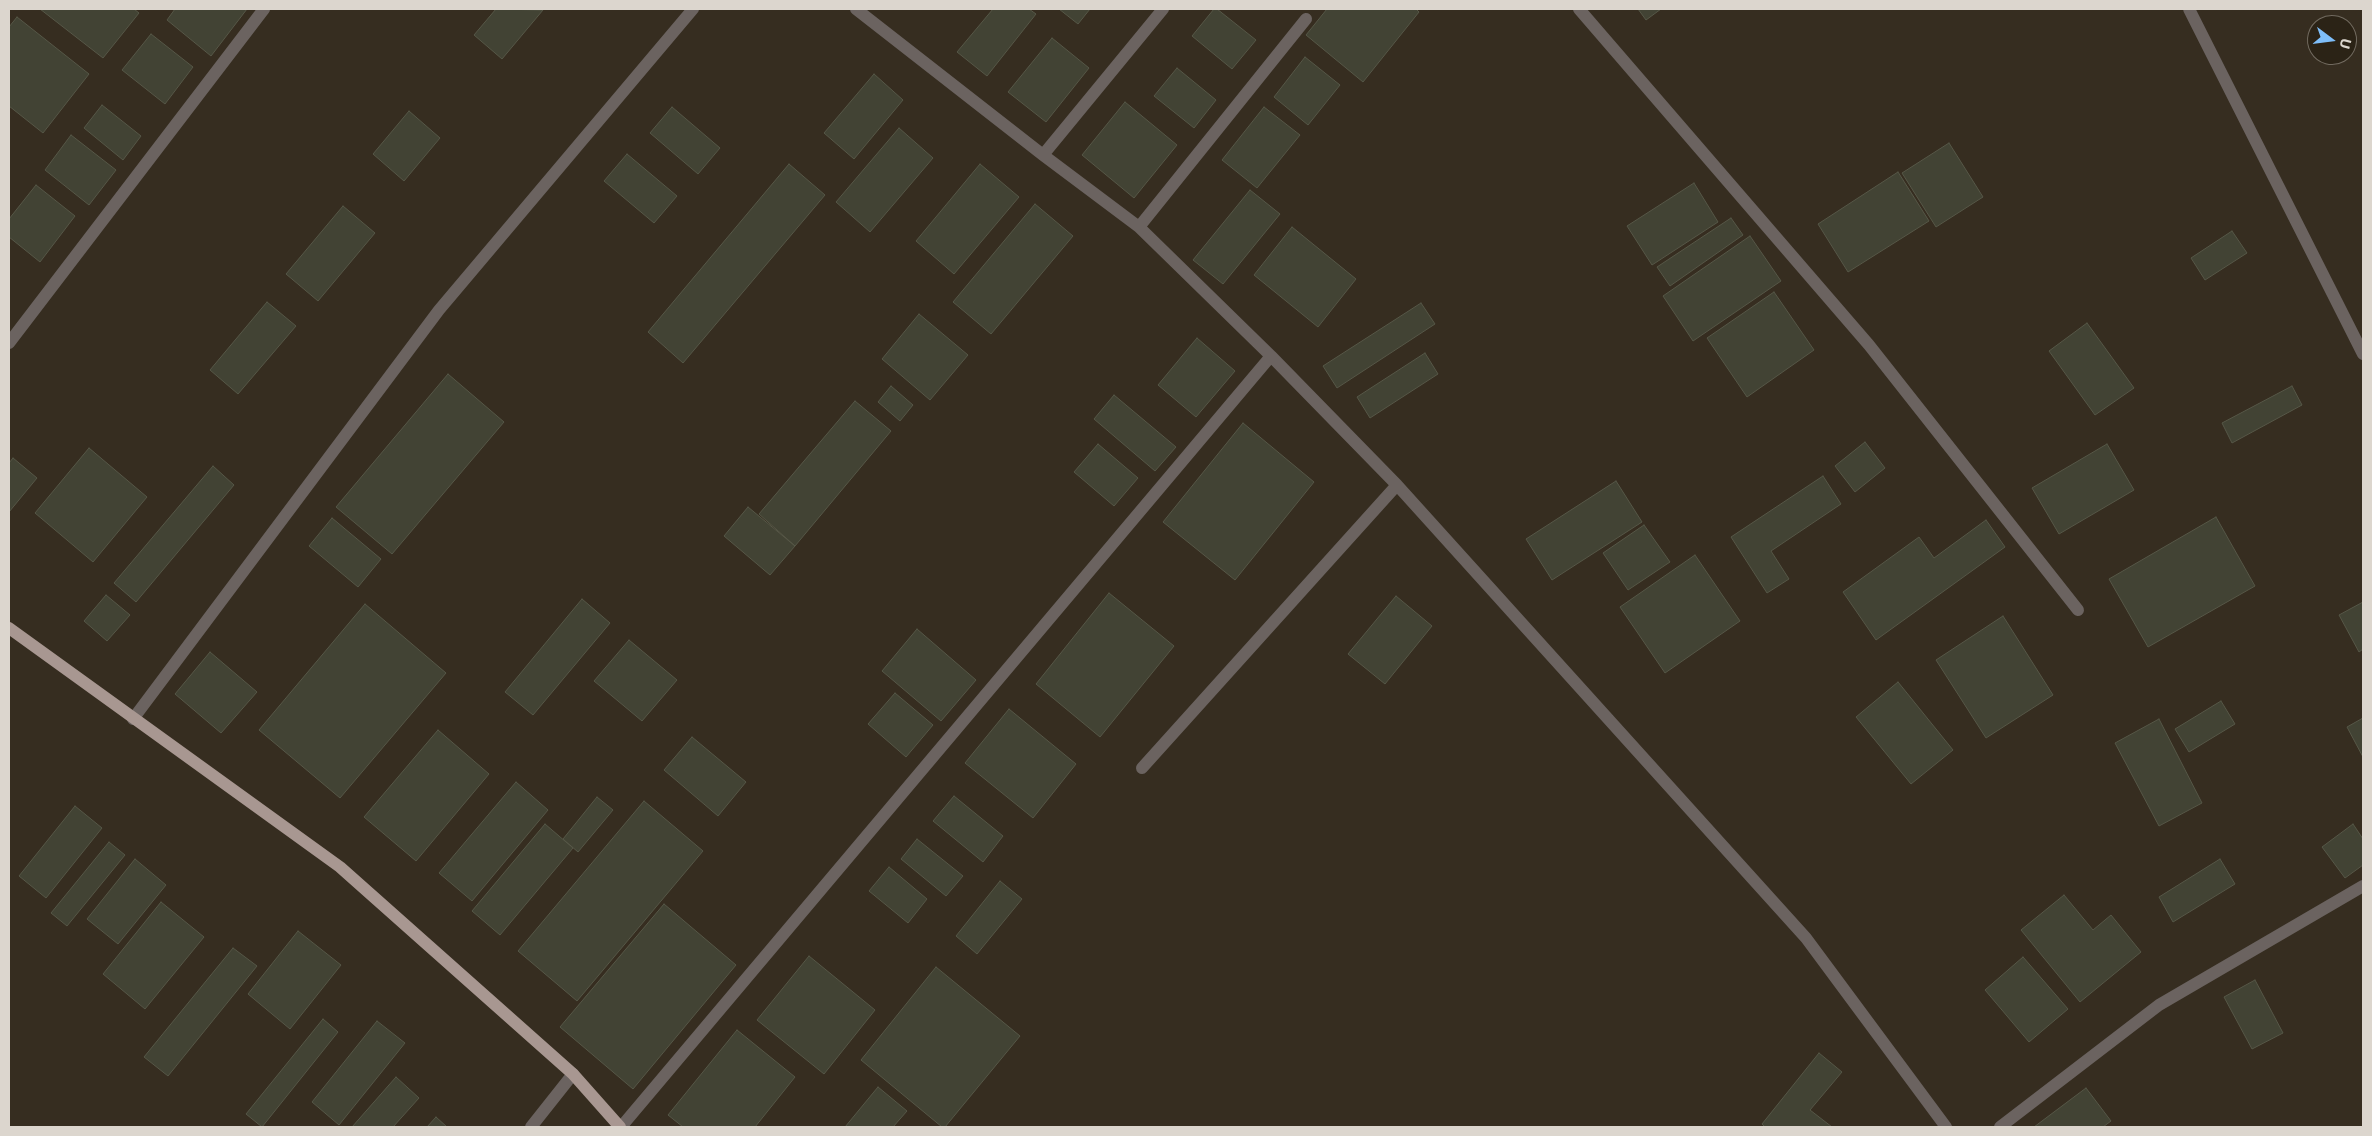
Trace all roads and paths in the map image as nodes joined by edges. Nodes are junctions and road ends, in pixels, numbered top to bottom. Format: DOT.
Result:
graph roads {
  1 [pos="264,9"];
  2 [pos="693,9"];
  3 [pos="856,9"];
  4 [pos="1163,9"];
  5 [pos="1579,9"];
  6 [pos="2189,9"];
  7 [pos="1306,19"];
  8 [pos="1043,155"];
  9 [pos="1139,227"];
  10 [pos="9,343"];
  11 [pos="2363,354"];
  12 [pos="1271,356"];
  13 [pos="1397,485"];
  14 [pos="2078,610"];
  15 [pos="9,628"];
  16 [pos="133,719"];
  17 [pos="1142,768"];
  18 [pos="2363,886"];
  19 [pos="573,1074"];
  20 [pos="531,1127"];
  21 [pos="620,1127"];
  22 [pos="1946,1127"];
  23 [pos="2000,1127"];
  1 -- 10 [label="street"];
  2 -- 16 [label="street"];
  3 -- 8 [label="street"];
  4 -- 8 [label="street"];
  5 -- 14 [label="street"];
  6 -- 11 [label="street"];
  7 -- 9 [label="street"];
  8 -- 9 [label="street"];
  9 -- 12 [label="street"];
  12 -- 13 [label="street"];
  12 -- 21 [label="street"];
  13 -- 17 [label="street"];
  13 -- 22 [label="street"];
  15 -- 16 [label="main road"];
  16 -- 19 [label="main road"];
  18 -- 23 [label="street"];
  19 -- 20 [label="street"];
  19 -- 21 [label="main road"];
}
